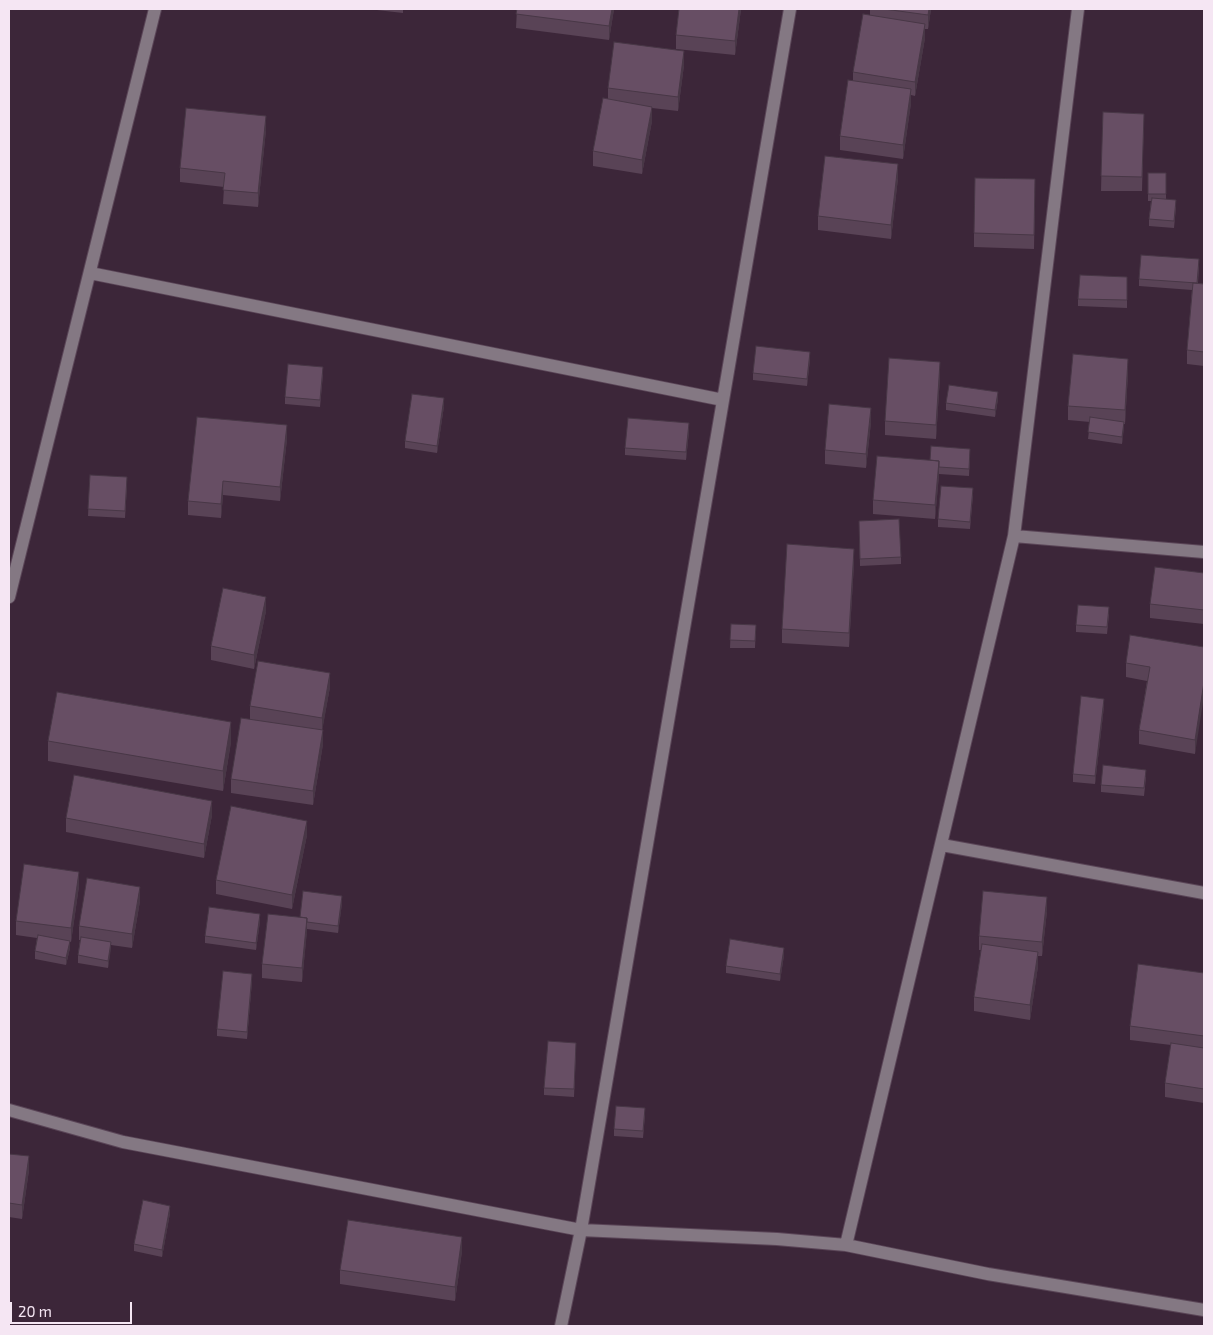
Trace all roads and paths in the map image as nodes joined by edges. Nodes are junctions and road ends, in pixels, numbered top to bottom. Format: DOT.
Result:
graph roads {
  1 [pos="155,9"];
  2 [pos="790,9"];
  3 [pos="1078,9"];
  4 [pos="90,273"];
  5 [pos="723,400"];
  6 [pos="1014,536"];
  7 [pos="1204,552"];
  8 [pos="9,597"];
  9 [pos="942,845"];
  10 [pos="1204,893"];
  11 [pos="9,1110"];
  12 [pos="581,1230"];
  13 [pos="846,1245"];
  14 [pos="1204,1310"];
  15 [pos="561,1326"];
  1 -- 4 [label="street"];
  2 -- 5 [label="street"];
  3 -- 6 [label="street"];
  4 -- 5 [label="street"];
  4 -- 8 [label="street"];
  5 -- 12 [label="street"];
  6 -- 7 [label="street"];
  6 -- 9 [label="street"];
  9 -- 10 [label="street"];
  9 -- 13 [label="street"];
  11 -- 12 [label="street"];
  12 -- 13 [label="street"];
  12 -- 15 [label="street"];
  13 -- 14 [label="street"];
}
